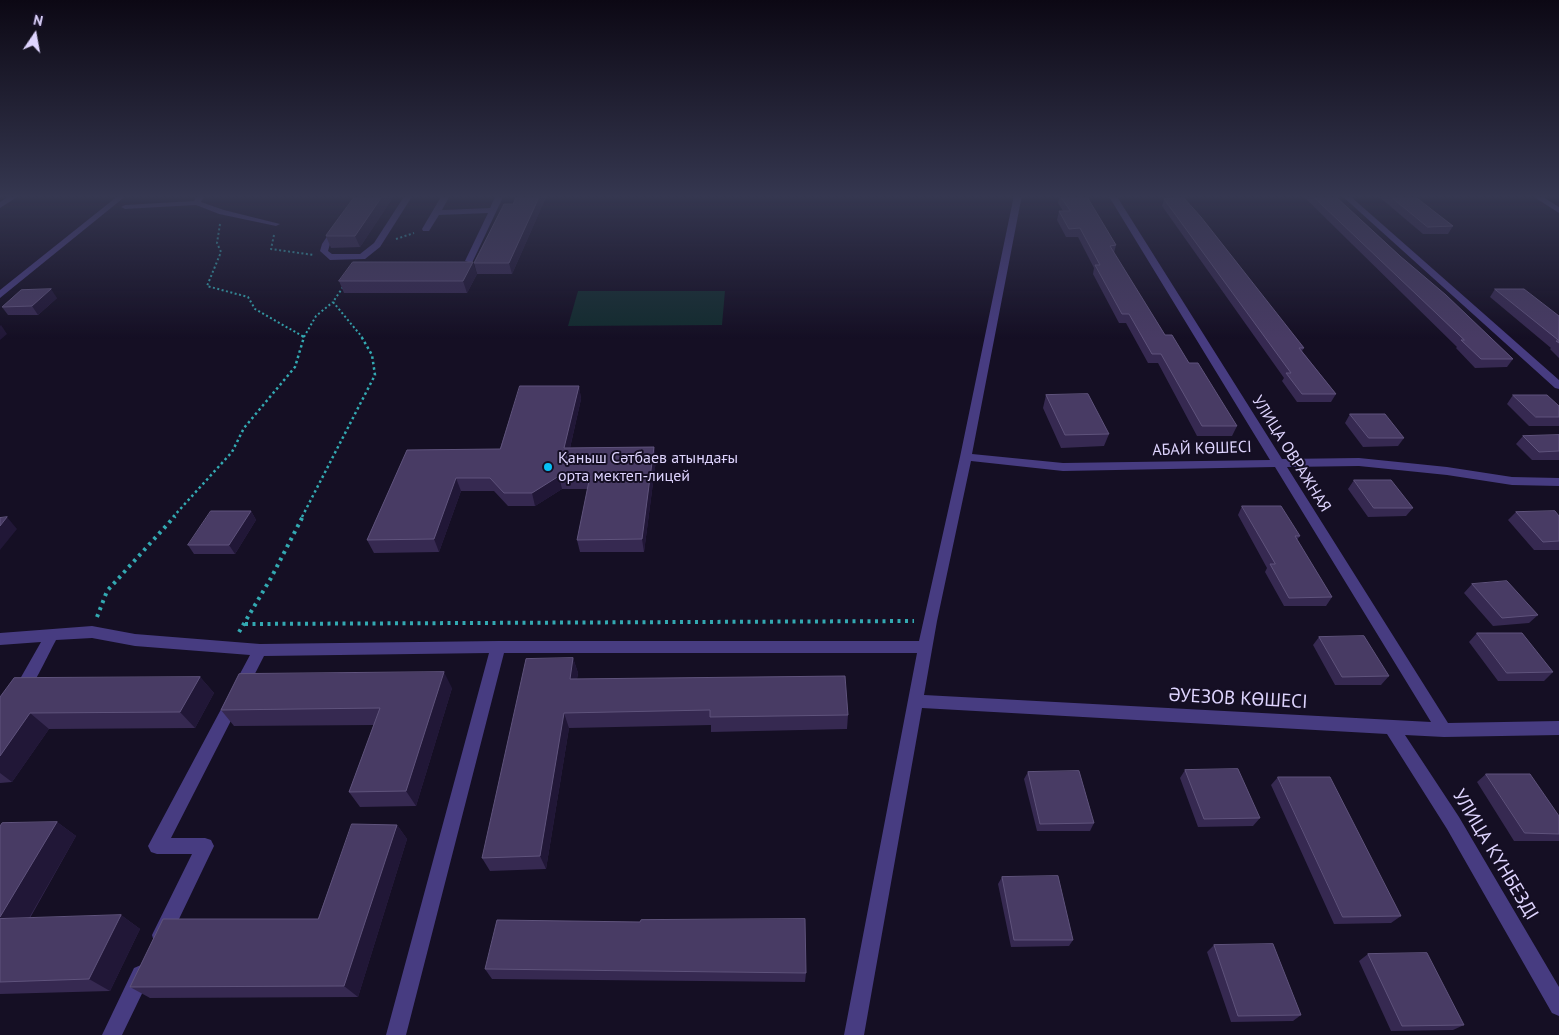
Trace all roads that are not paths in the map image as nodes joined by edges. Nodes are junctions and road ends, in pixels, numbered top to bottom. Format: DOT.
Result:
graph roads {
  1 [pos="64,243"];
  2 [pos="326,243"];
  3 [pos="378,243"];
  4 [pos="477,243"];
  5 [pos="1008,243"];
  6 [pos="1142,243"];
  7 [pos="1399,243"];
  8 [pos="469,260"];
  9 [pos="0,295"];
  10 [pos="1559,386"];
  11 [pos="966,457"];
  12 [pos="1277,462"];
  13 [pos="1559,482"];
  14 [pos="52,635"];
  15 [pos="0,639"];
  16 [pos="498,647"];
  17 [pos="926,647"];
  18 [pos="260,650"];
  19 [pos="915,701"];
  20 [pos="0,718"];
  21 [pos="1392,728"];
  22 [pos="1559,728"];
  23 [pos="1444,730"];
  24 [pos="1559,1006"];
  25 [pos="112,1035"];
  26 [pos="396,1035"];
  27 [pos="854,1035"];
  1 -- 9 [label="street"];
  2 -- 3 [label="street"];
  4 -- 8 [label="street"];
  5 -- 11 [label="street"];
  6 -- 12 [label="street, УЛИЦА ОВРАЖНАЯ"];
  7 -- 10 [label="street"];
  11 -- 12 [label="street, АБАЙ КӨШЕСІ"];
  11 -- 17 [label="street"];
  12 -- 13 [label="street, АБАЙ КӨШЕСІ"];
  12 -- 23 [label="street, УЛИЦА ОВРАЖНАЯ"];
  14 -- 15 [label="street"];
  14 -- 18 [label="street"];
  14 -- 20 [label="street"];
  16 -- 17 [label="street"];
  16 -- 18 [label="street"];
  16 -- 26 [label="street"];
  17 -- 19 [label="street"];
  18 -- 25 [label="street"];
  19 -- 21 [label="street, ӘУЕЗОВ КӨШЕСІ"];
  19 -- 27 [label="street"];
  21 -- 23 [label="street, ӘУЕЗОВ КӨШЕСІ"];
  21 -- 24 [label="street, УЛИЦА КҮНБЕЗДІ"];
  22 -- 23 [label="street, ӘУЕЗОВ КӨШЕСІ"];
}
